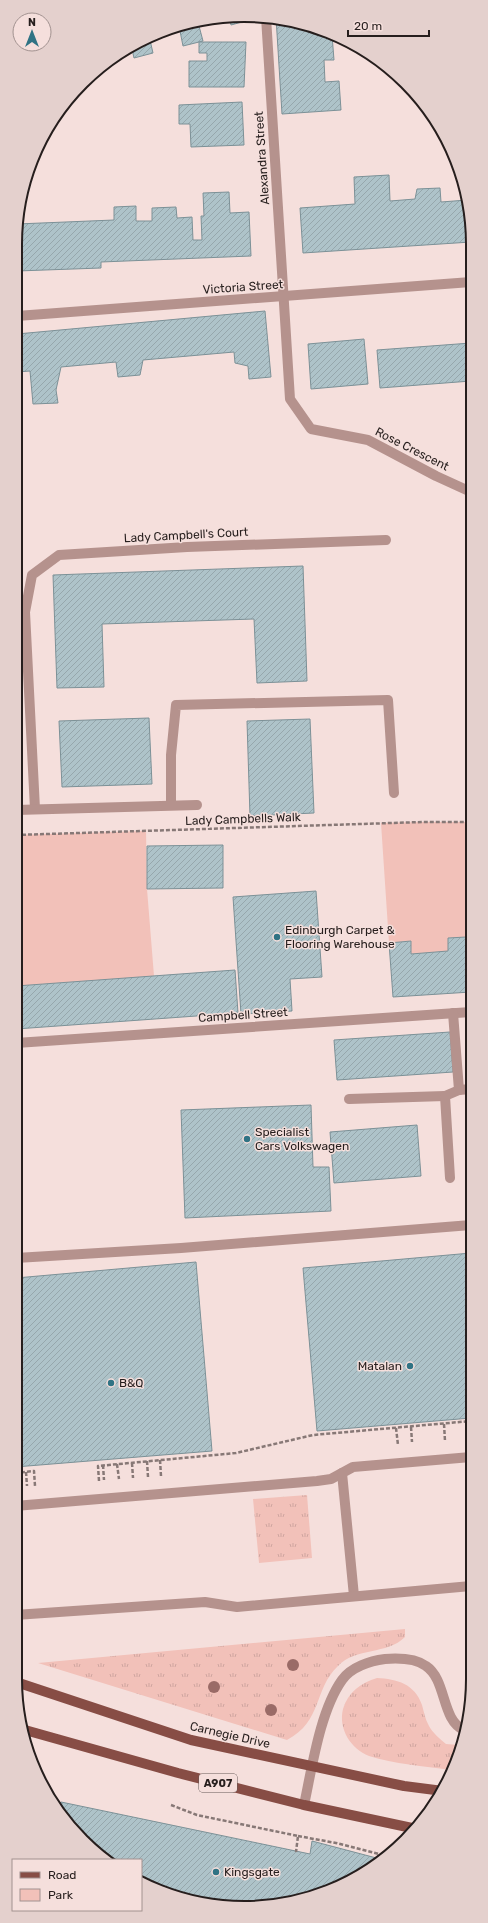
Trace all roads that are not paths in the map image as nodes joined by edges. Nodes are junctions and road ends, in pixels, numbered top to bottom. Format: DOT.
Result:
graph roads {
  1 [pos="266,23"];
  2 [pos="466,282"];
  3 [pos="284,297"];
  4 [pos="22,316"];
  5 [pos="466,490"];
  6 [pos="386,540"];
  7 [pos="22,609"];
  8 [pos="22,626"];
  9 [pos="394,794"];
  10 [pos="171,805"];
  11 [pos="197,805"];
  12 [pos="35,809"];
  13 [pos="22,810"];
  14 [pos="466,1013"];
  15 [pos="453,1014"];
  16 [pos="22,1043"];
  17 [pos="466,1089"];
  18 [pos="459,1090"];
  19 [pos="445,1096"];
  20 [pos="349,1099"];
  21 [pos="450,1178"];
  22 [pos="466,1225"];
  23 [pos="22,1258"];
  24 [pos="466,1457"];
  25 [pos="342,1473"];
  26 [pos="22,1505"];
  27 [pos="466,1586"];
  28 [pos="354,1596"];
  29 [pos="22,1615"];
  30 [pos="22,1684"];
  31 [pos="460,1727"];
  32 [pos="29,1731"];
  33 [pos="312,1767"];
  34 [pos="436,1790"];
  35 [pos="304,1805"];
  36 [pos="409,1827"];
  1 -- 3 [label="street, Alexandra Street"];
  2 -- 3 [label="street, Victoria Street"];
  3 -- 4 [label="street, Victoria Street"];
  3 -- 5 [label="street, Rose Crescent"];
  6 -- 7 [label="street, Lady Campbell's Court"];
  8 -- 12 [label="street, Lady Campbell's Court"];
  9 -- 10 [label="street"];
  10 -- 11 [label="street"];
  10 -- 12 [label="street"];
  12 -- 13 [label="street"];
  14 -- 15 [label="street, Campbell Street"];
  15 -- 16 [label="street, Campbell Street"];
  15 -- 18 [label="street"];
  17 -- 18 [label="street"];
  18 -- 19 [label="street"];
  19 -- 20 [label="street"];
  19 -- 21 [label="street"];
  22 -- 23 [label="street"];
  24 -- 25 [label="street"];
  25 -- 26 [label="street"];
  25 -- 28 [label="street"];
  27 -- 28 [label="street"];
  28 -- 29 [label="street"];
  30 -- 33 [label="main road, Carnegie Drive"];
  31 -- 33 [label="street"];
  32 -- 35 [label="main road, A907"];
  33 -- 34 [label="main road, Carnegie Drive"];
  33 -- 35 [label="street"];
  35 -- 36 [label="main road, A907"];
}
